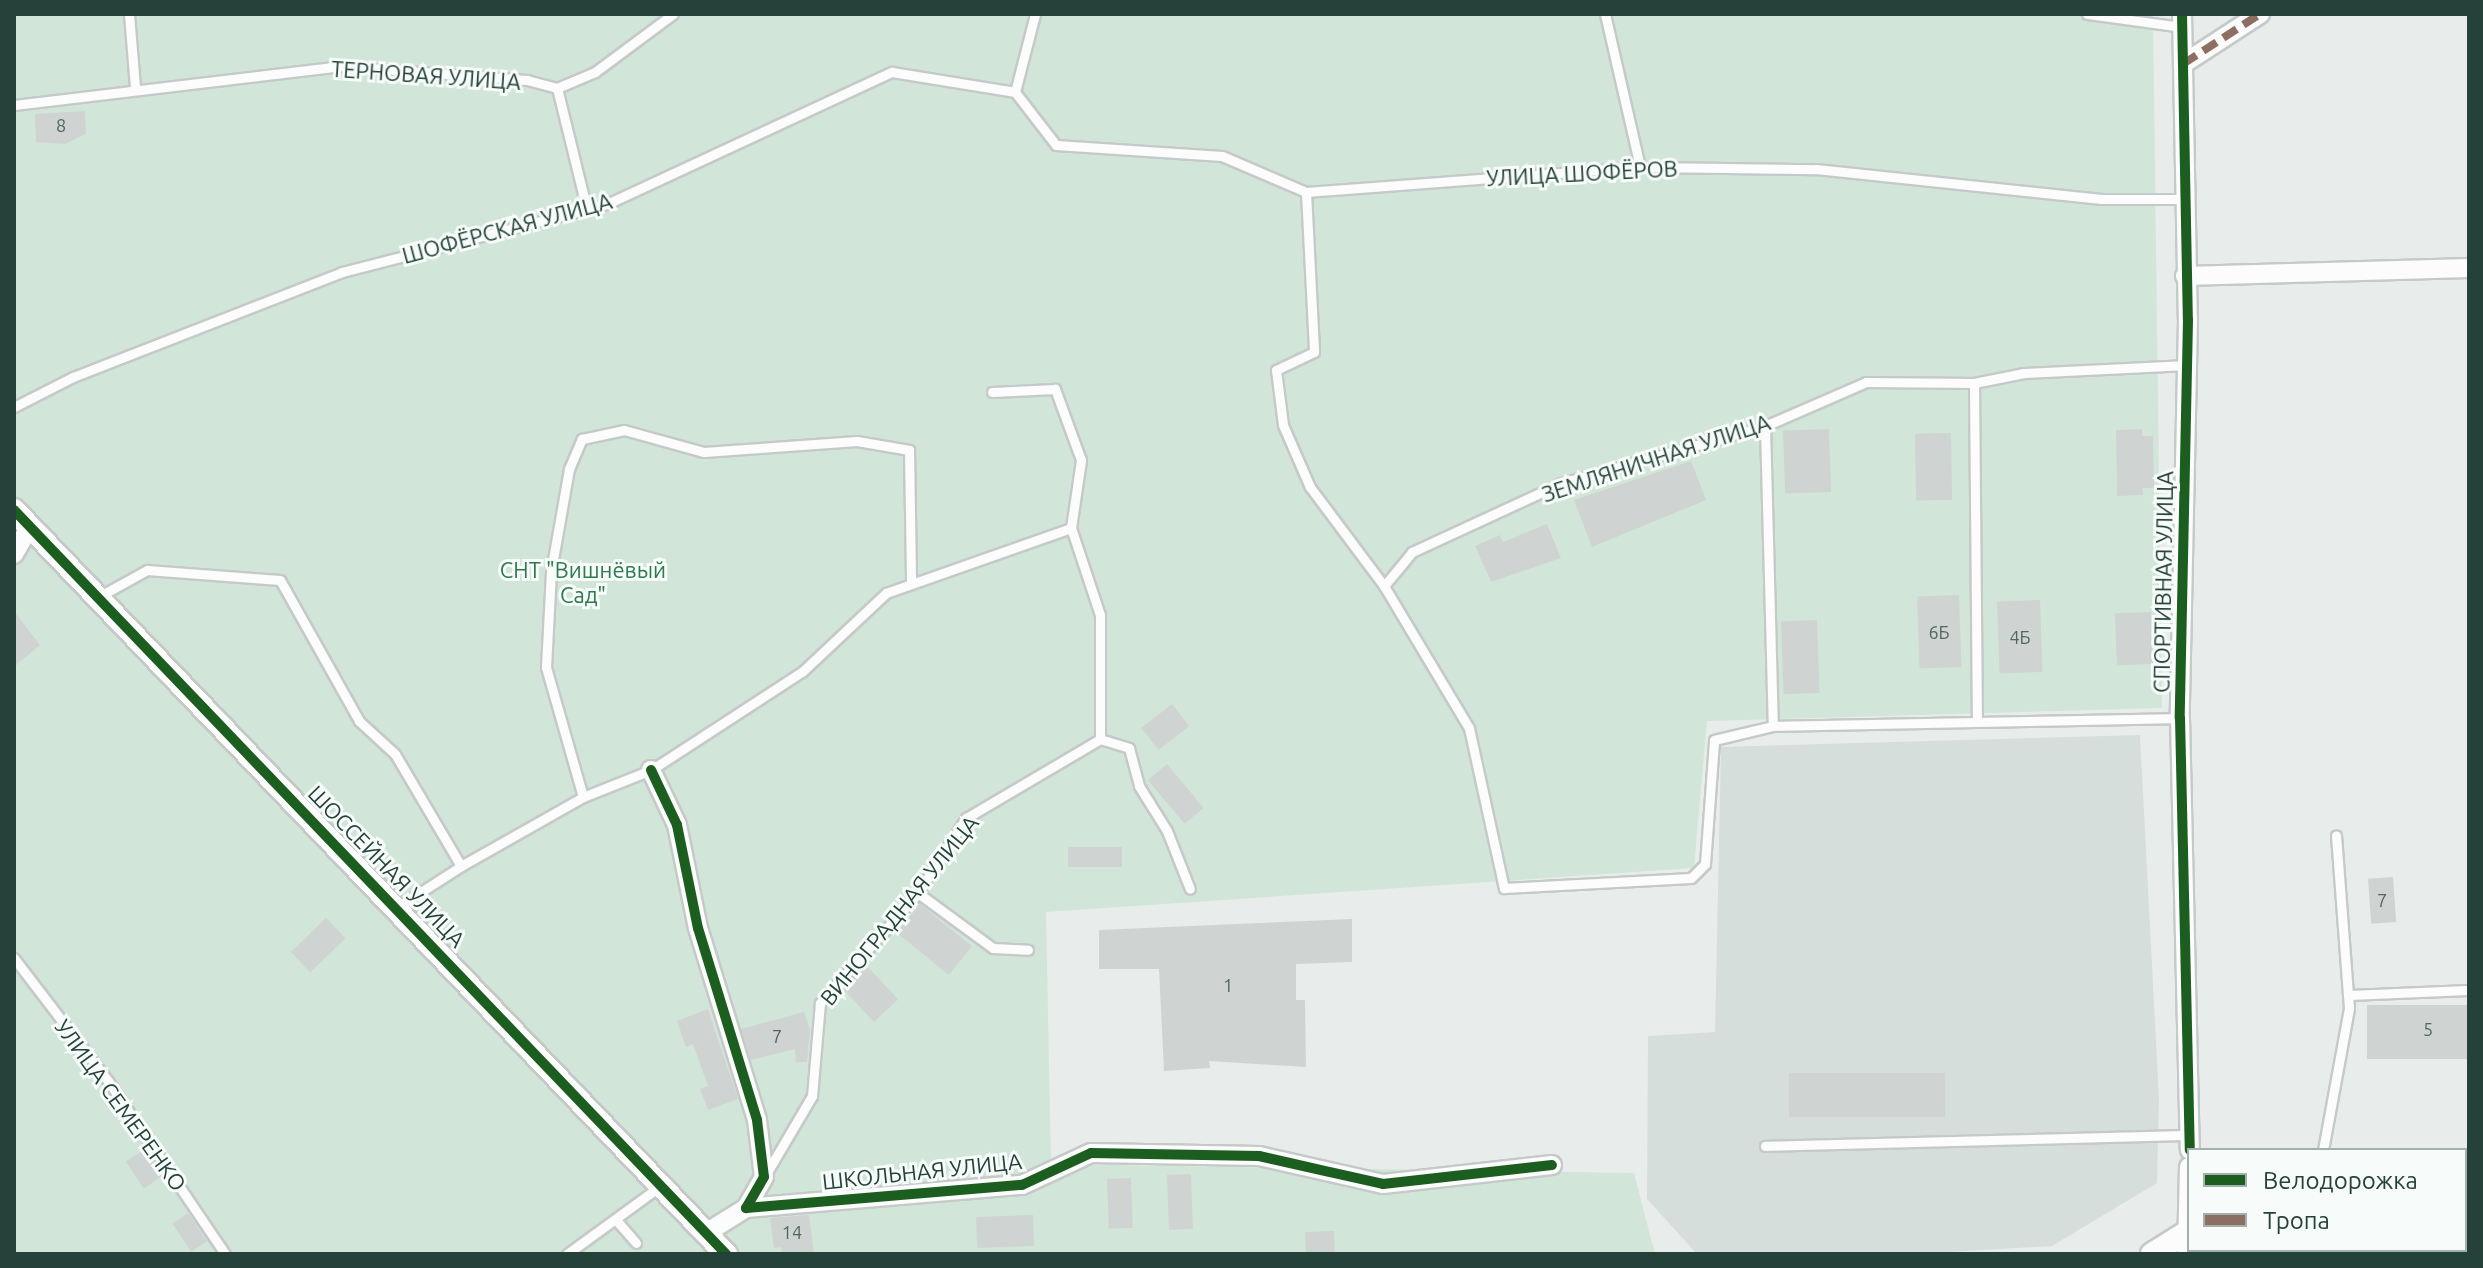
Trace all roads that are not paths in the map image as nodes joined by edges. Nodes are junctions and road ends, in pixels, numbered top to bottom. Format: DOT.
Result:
graph roads {
  1 [pos="129,14"];
  2 [pos="673,14"];
  3 [pos="1035,14"];
  4 [pos="1605,14"];
  5 [pos="2087,14"];
  6 [pos="2260,14"];
  7 [pos="2182,21"];
  8 [pos="2183,64"];
  9 [pos="135,87"];
  10 [pos="557,88"];
  11 [pos="1015,92"];
  12 [pos="14,105"];
  13 [pos="1640,167"];
  14 [pos="1306,192"];
  15 [pos="2181,199"];
  16 [pos="587,210"];
  17 [pos="2469,268"];
  18 [pos="2185,276"];
  19 [pos="2188,365"];
  20 [pos="1974,383"];
  21 [pos="992,392"];
  22 [pos="14,407"];
  23 [pos="1765,426"];
  24 [pos="14,510"];
  25 [pos="30,526"];
  26 [pos="1071,528"];
  27 [pos="14,554"];
  28 [pos="911,583"];
  29 [pos="1384,586"];
  30 [pos="99,597"];
  31 [pos="2180,718"];
  32 [pos="1977,722"];
  33 [pos="1773,726"];
  34 [pos="1100,739"];
  35 [pos="651,770"];
  36 [pos="583,797"];
  37 [pos="2336,835"];
  38 [pos="461,866"];
  39 [pos="1190,889"];
  40 [pos="918,893"];
  41 [pos="399,906"];
  42 [pos="1028,950"];
  43 [pos="14,958"];
  44 [pos="2469,990"];
  45 [pos="2348,995"];
  46 [pos="2190,1142"];
  47 [pos="1765,1146"];
  48 [pos="2323,1148"];
  49 [pos="1552,1165"];
  50 [pos="764,1177"];
  51 [pos="661,1185"];
  52 [pos="746,1208"];
  53 [pos="617,1221"];
  54 [pos="706,1233"];
  55 [pos="2187,1239"];
  56 [pos="636,1243"];
  57 [pos="225,1254"];
  58 [pos="567,1254"];
  59 [pos="726,1254"];
  60 [pos="2152,1254"];
  1 -- 9 [label="lane"];
  2 -- 10 [label="lane"];
  3 -- 11 [label="lane"];
  4 -- 13 [label="lane"];
  5 -- 7 [label="lane, СПОРТИВНАЯ УЛИЦА"];
  6 -- 8 [label="street"];
  7 -- 8 [label="street, СПОРТИВНАЯ УЛИЦА"];
  8 -- 15 [label="street, СПОРТИВНАЯ УЛИЦА"];
  9 -- 10 [label="lane, ТЕРНОВАЯ УЛИЦА"];
  9 -- 12 [label="lane, ТЕРНОВАЯ УЛИЦА"];
  10 -- 16 [label="lane"];
  11 -- 14 [label="lane, УЛИЦА ШОФЁРОВ"];
  11 -- 16 [label="lane, ШОФЁРСКАЯ УЛИЦА"];
  13 -- 14 [label="lane, УЛИЦА ШОФЁРОВ"];
  13 -- 15 [label="lane, УЛИЦА ШОФЁРОВ"];
  14 -- 29 [label="lane"];
  15 -- 18 [label="street, СПОРТИВНАЯ УЛИЦА"];
  16 -- 22 [label="lane, ШОФЁРСКАЯ УЛИЦА"];
  17 -- 18 [label="street"];
  18 -- 19 [label="street, СПОРТИВНАЯ УЛИЦА"];
  19 -- 20 [label="lane, ЗЕМЛЯНИЧНАЯ УЛИЦА"];
  19 -- 31 [label="street, СПОРТИВНАЯ УЛИЦА"];
  20 -- 23 [label="lane, ЗЕМЛЯНИЧНАЯ УЛИЦА"];
  20 -- 32 [label="lane"];
  21 -- 26 [label="lane"];
  23 -- 29 [label="lane, ЗЕМЛЯНИЧНАЯ УЛИЦА"];
  23 -- 33 [label="lane"];
  24 -- 25 [label="street, ШОССЕЙНАЯ УЛИЦА"];
  25 -- 27 [label="street"];
  25 -- 30 [label="street, ШОССЕЙНАЯ УЛИЦА"];
  26 -- 28 [label="lane"];
  26 -- 34 [label="lane"];
  28 -- 35 [label="lane"];
  28 -- 36 [label="lane"];
  29 -- 33 [label="lane"];
  30 -- 38 [label="lane"];
  30 -- 41 [label="street, ШОССЕЙНАЯ УЛИЦА"];
  31 -- 32 [label="lane"];
  31 -- 46 [label="street, СПОРТИВНАЯ УЛИЦА"];
  32 -- 33 [label="lane"];
  34 -- 39 [label="lane"];
  34 -- 40 [label="lane, ВИНОГРАДНАЯ УЛИЦА"];
  35 -- 36 [label="lane"];
  35 -- 50 [label="street"];
  36 -- 38 [label="lane"];
  37 -- 45 [label="lane"];
  38 -- 41 [label="lane"];
  40 -- 42 [label="lane"];
  40 -- 50 [label="lane, ВИНОГРАДНАЯ УЛИЦА"];
  41 -- 51 [label="street, ШОССЕЙНАЯ УЛИЦА"];
  43 -- 57 [label="lane, УЛИЦА СЕМЕРЕНКО"];
  44 -- 45 [label="lane"];
  45 -- 48 [label="lane"];
  46 -- 47 [label="lane"];
  49 -- 52 [label="street, ШКОЛЬНАЯ УЛИЦА"];
  50 -- 52 [label="street"];
  51 -- 53 [label="lane"];
  51 -- 54 [label="street, ШОССЕЙНАЯ УЛИЦА"];
  52 -- 54 [label="street"];
  53 -- 56 [label="lane"];
  53 -- 58 [label="lane"];
  54 -- 59 [label="street, ШОССЕЙНАЯ УЛИЦА"];
  55 -- 60 [label="street"];
}
